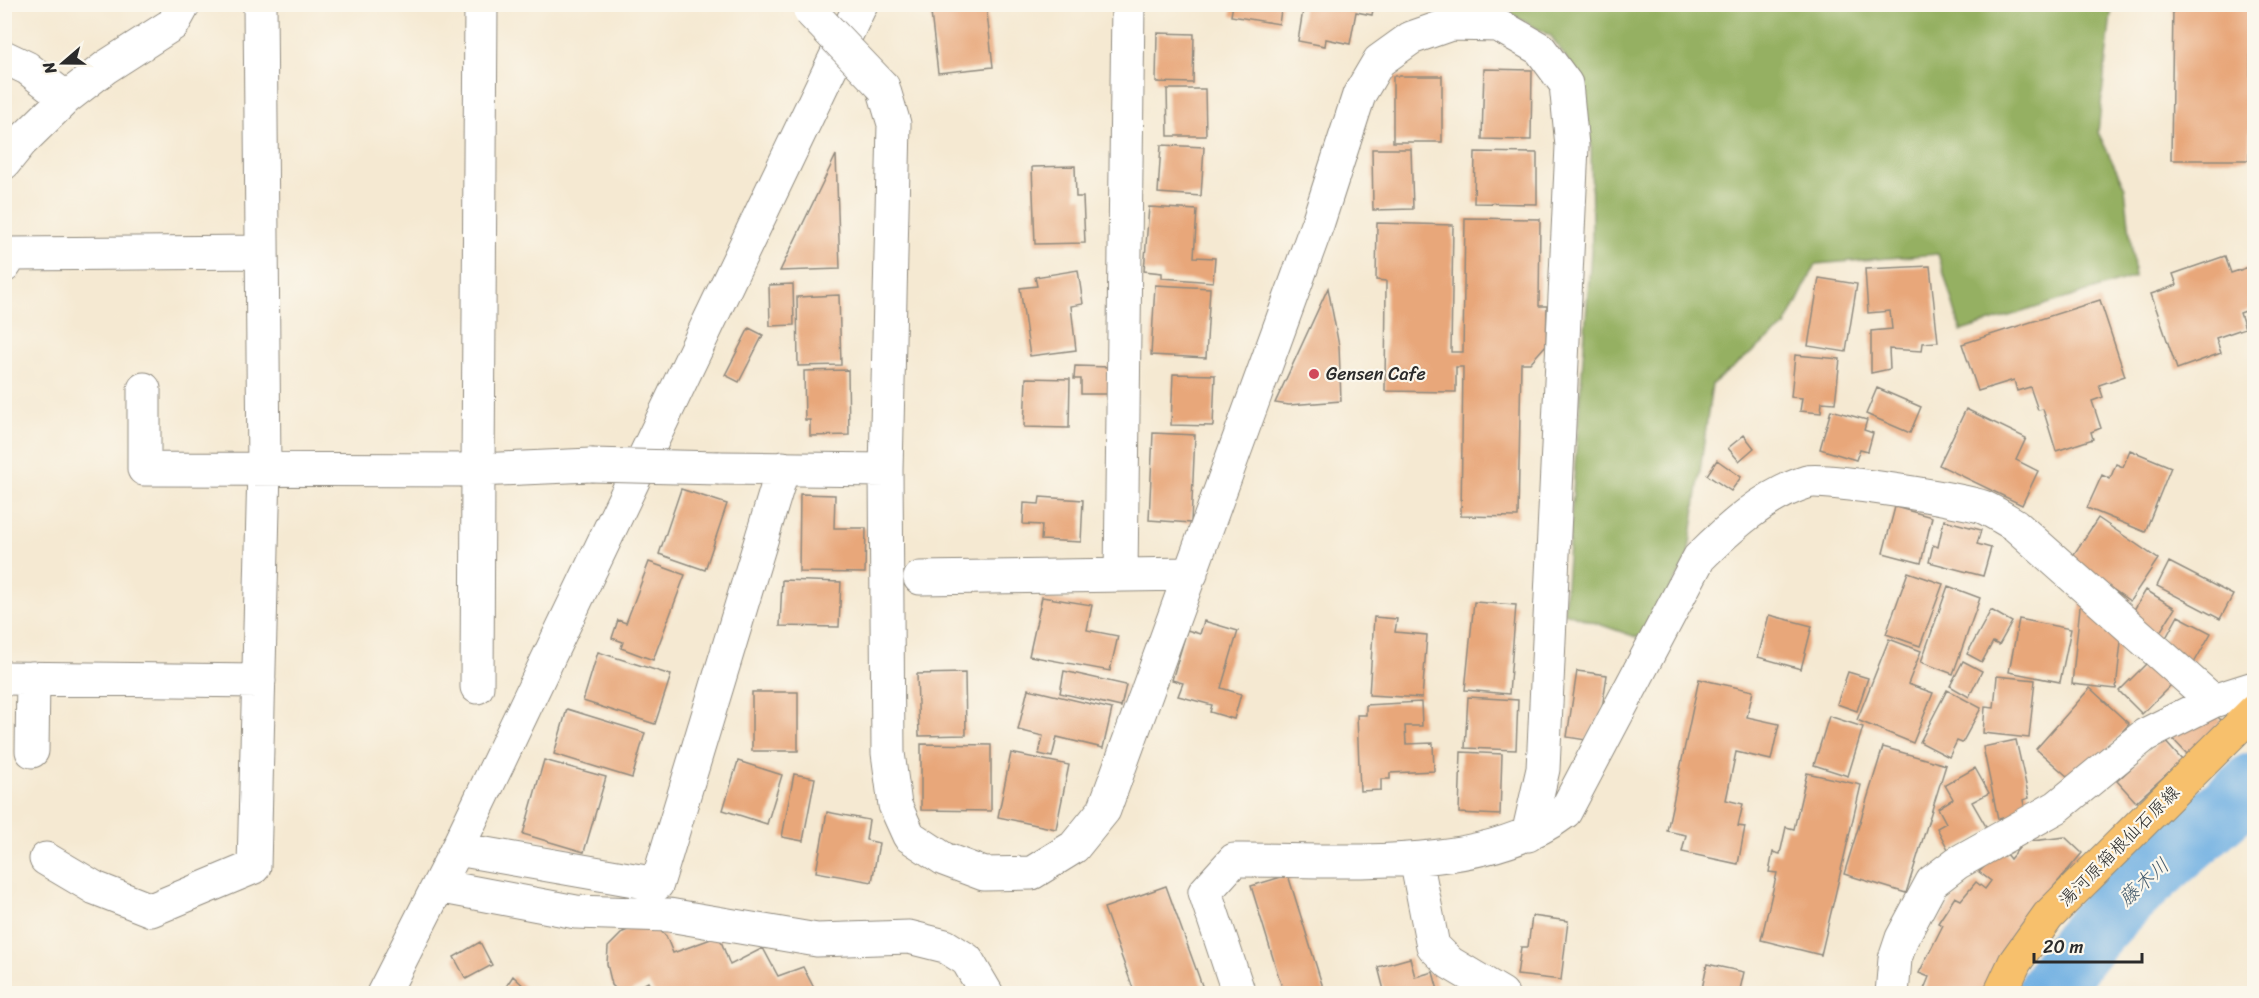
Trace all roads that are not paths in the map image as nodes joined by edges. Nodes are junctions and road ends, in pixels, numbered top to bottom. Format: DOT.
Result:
graph roads {
  1 [pos="184,4"];
  2 [pos="260,4"];
  3 [pos="481,4"];
  4 [pos="861,4"];
  5 [pos="1128,4"];
  6 [pos="806,8"];
  7 [pos="4,57"];
  8 [pos="66,98"];
  9 [pos="4,163"];
  10 [pos="262,252"];
  11 [pos="4,267"];
  12 [pos="144,389"];
  13 [pos="783,468"];
  14 [pos="264,469"];
  15 [pos="478,470"];
  16 [pos="886,470"];
  17 [pos="1191,574"];
  18 [pos="1121,575"];
  19 [pos="920,578"];
  20 [pos="19,678"];
  21 [pos="259,681"];
  22 [pos="477,687"];
  23 [pos="2254,688"];
  24 [pos="2213,701"];
  25 [pos="2254,711"];
  26 [pos="32,751"];
  27 [pos="1527,835"];
  28 [pos="457,849"];
  29 [pos="46,858"];
  30 [pos="1416,859"];
  31 [pos="438,886"];
  32 [pos="383,993"];
  33 [pos="987,993"];
  34 [pos="1239,993"];
  35 [pos="1502,993"];
  36 [pos="1892,993"];
  37 [pos="2000,993"];
  1 -- 8 [label="street"];
  2 -- 10 [label="street"];
  3 -- 15 [label="street"];
  4 -- 28 [label="street"];
  5 -- 18 [label="street"];
  6 -- 16 [label="street, bridge"];
  7 -- 8 [label="street"];
  8 -- 9 [label="street"];
  10 -- 11 [label="street"];
  10 -- 14 [label="street"];
  12 -- 14 [label="street"];
  13 -- 15 [label="street, bridge"];
  13 -- 16 [label="street"];
  13 -- 28 [label="street"];
  14 -- 15 [label="street"];
  14 -- 21 [label="street"];
  15 -- 22 [label="street"];
  16 -- 17 [label="street"];
  17 -- 18 [label="street"];
  17 -- 27 [label="street"];
  18 -- 19 [label="street"];
  20 -- 21 [label="street"];
  20 -- 26 [label="street"];
  21 -- 29 [label="street"];
  23 -- 24 [label="street"];
  24 -- 27 [label="street"];
  24 -- 36 [label="street"];
  25 -- 37 [label="main road, 湯河原箱根仙石原線"];
  27 -- 30 [label="street"];
  28 -- 31 [label="street"];
  30 -- 34 [label="street"];
  30 -- 35 [label="street"];
  31 -- 32 [label="street"];
  31 -- 33 [label="street"];
}
